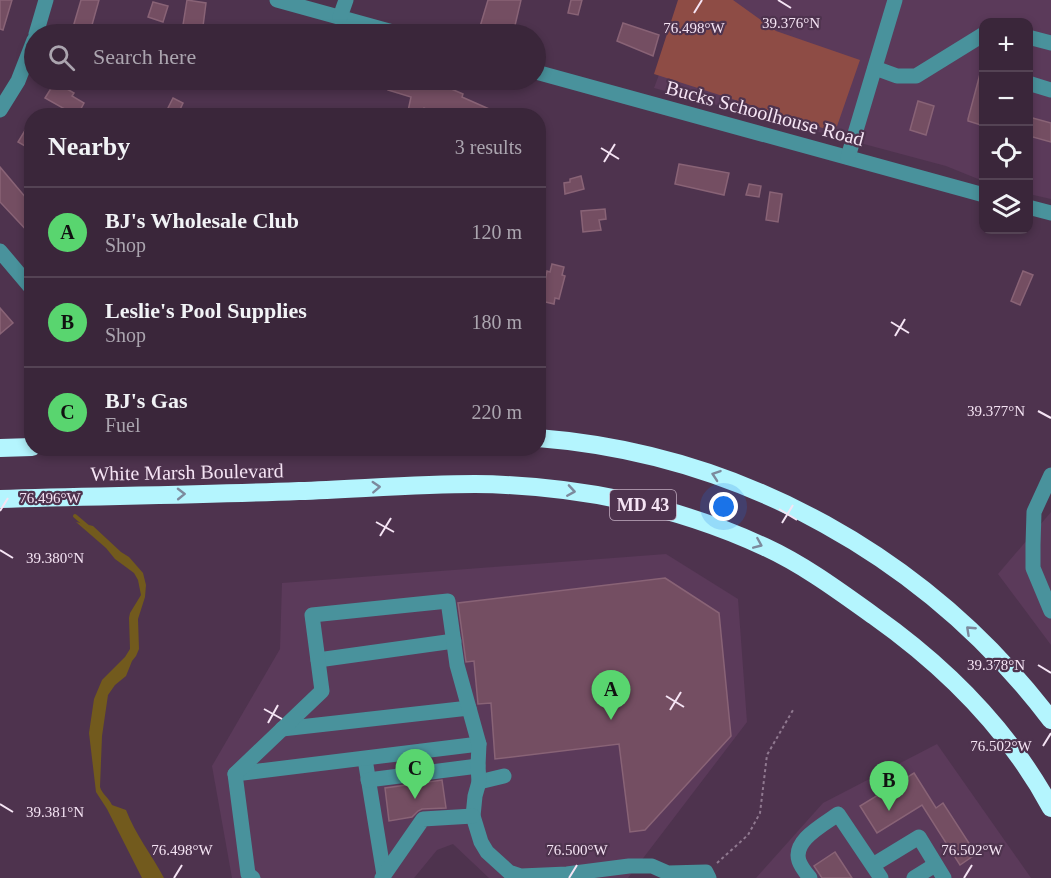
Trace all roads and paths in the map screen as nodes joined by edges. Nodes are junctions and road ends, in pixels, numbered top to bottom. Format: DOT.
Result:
graph roads {
  1 [pos="46,0"];
  2 [pos="277,0"];
  3 [pos="346,0"];
  4 [pos="895,0"];
  5 [pos="340,17"];
  6 [pos="39,24"];
  7 [pos="365,24"];
  8 [pos="979,37"];
  9 [pos="1033,38"];
  10 [pos="1051,43"];
  11 [pos="24,66"];
  12 [pos="875,68"];
  13 [pos="546,75"];
  14 [pos="1033,84"];
  15 [pos="1051,90"];
  16 [pos="0,110"];
  17 [pos="849,157"];
  18 [pos="979,194"];
  19 [pos="1033,208"];
  20 [pos="1051,213"];
  21 [pos="0,251"];
  22 [pos="24,280"];
  23 [pos="546,439"];
  24 [pos="24,447"];
  25 [pos="0,448"];
  26 [pos="1051,475"];
  27 [pos="0,499"];
  28 [pos="1051,611"];
  29 [pos="454,641"];
  30 [pos="318,660"];
  31 [pos="469,708"];
  32 [pos="793,710"];
  33 [pos="1051,720"];
  34 [pos="282,729"];
  35 [pos="479,744"];
  36 [pos="365,759"];
  37 [pos="235,774"];
  38 [pos="478,774"];
  39 [pos="504,776"];
  40 [pos="368,780"];
  41 [pos="1051,808"];
  42 [pos="473,816"];
  43 [pos="935,865"];
  44 [pos="877,871"];
  45 [pos="707,875"];
  46 [pos="383,877"];
  47 [pos="253,878"];
  48 [pos="810,878"];
  49 [pos="914,878"];
  50 [pos="944,878"];
  1 -- 6 [label="street"];
  2 -- 5 [label="street"];
  3 -- 5 [label="street"];
  4 -- 12 [label="street"];
  5 -- 7 [label="street"];
  8 -- 12 [label="street"];
  9 -- 10 [label="street"];
  11 -- 16 [label="street"];
  12 -- 17 [label="street"];
  13 -- 17 [label="street, Bucks Schoolhouse Road"];
  14 -- 15 [label="street"];
  17 -- 18 [label="street, Bucks Schoolhouse Road"];
  19 -- 20 [label="street"];
  21 -- 22 [label="street"];
  33 -- 23 [label="highway, MD 43, one-way"];
  24 -- 25 [label="highway"];
  26 -- 28 [label="street"];
  27 -- 41 [label="highway, White Marsh Boulevard / MD 43, one-way"];
  29 -- 30 [label="street"];
  29 -- 30 [label="street"];
  29 -- 31 [label="street"];
  30 -- 34 [label="street"];
  31 -- 34 [label="street"];
  31 -- 35 [label="street"];
  32 -- 45 [label="path"];
  34 -- 37 [label="street"];
  35 -- 36 [label="street"];
  35 -- 38 [label="street"];
  36 -- 37 [label="street"];
  36 -- 40 [label="street"];
  37 -- 47 [label="street"];
  38 -- 39 [label="street"];
  38 -- 40 [label="street"];
  38 -- 42 [label="street"];
  40 -- 46 [label="street"];
  42 -- 45 [label="street"];
  42 -- 46 [label="street"];
  43 -- 44 [label="street"];
  43 -- 49 [label="street"];
  43 -- 50 [label="street"];
  44 -- 48 [label="street"];
}
